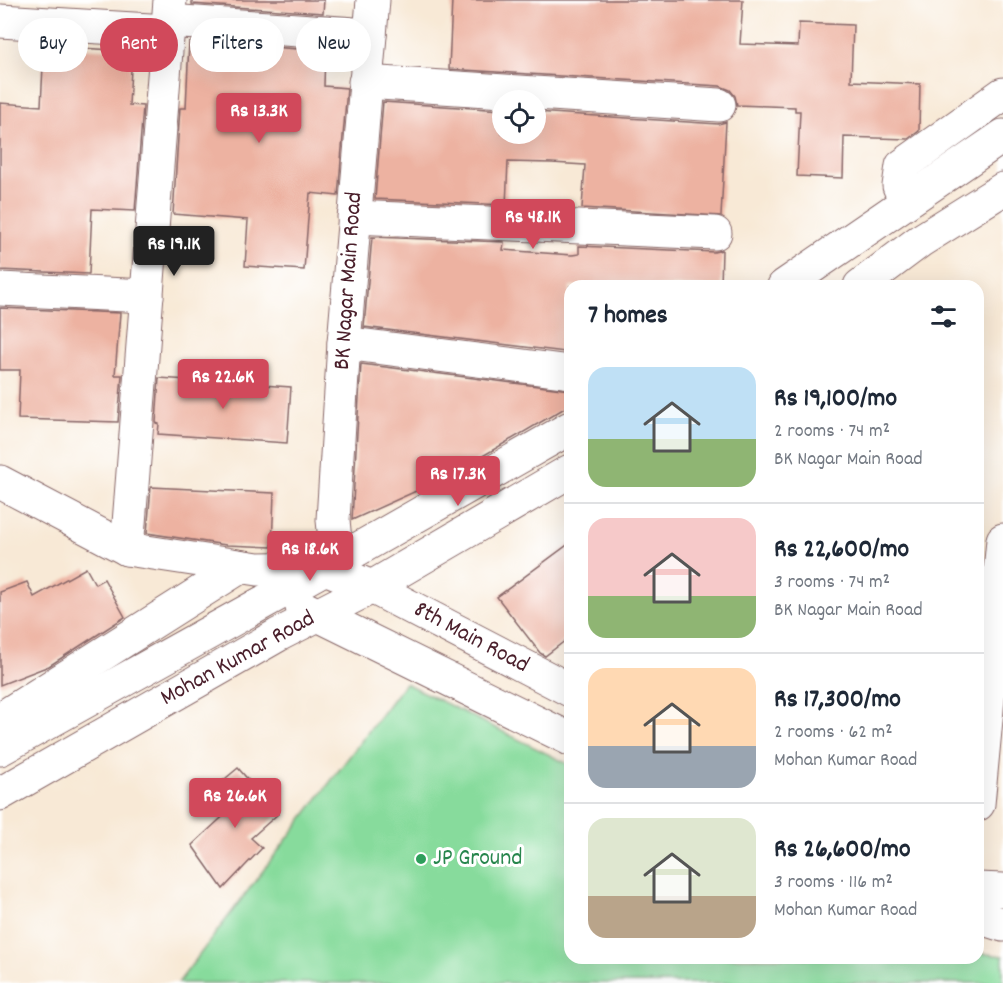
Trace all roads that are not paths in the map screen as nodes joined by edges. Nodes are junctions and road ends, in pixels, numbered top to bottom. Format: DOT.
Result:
graph roads {
  1 [pos="373,0"];
  2 [pos="168,17"];
  3 [pos="0,21"];
  4 [pos="371,23"];
  5 [pos="296,28"];
  6 [pos="366,72"];
  7 [pos="365,82"];
  8 [pos="1003,94"];
  9 [pos="719,105"];
  10 [pos="1003,136"];
  11 [pos="1003,189"];
  12 [pos="906,202"];
  13 [pos="354,217"];
  14 [pos="715,233"];
  15 [pos="793,280"];
  16 [pos="871,280"];
  17 [pos="0,289"];
  18 [pos="147,296"];
  19 [pos="344,343"];
  20 [pos="564,371"];
  21 [pos="564,431"];
  22 [pos="564,474"];
  23 [pos="0,482"];
  24 [pos="1003,540"];
  25 [pos="127,549"];
  26 [pos="331,565"];
  27 [pos="259,577"];
  28 [pos="372,586"];
  29 [pos="317,615"];
  30 [pos="564,687"];
  31 [pos="0,719"];
  32 [pos="564,736"];
  33 [pos="984,741"];
  34 [pos="0,748"];
  35 [pos="0,794"];
  36 [pos="984,889"];
  37 [pos="1003,890"];
  38 [pos="984,919"];
  39 [pos="1003,925"];
  1 -- 4 [label="street, BK Nagar Main Road"];
  2 -- 3 [label="street"];
  2 -- 5 [label="street"];
  2 -- 18 [label="street"];
  6 -- 7 [label="street, BK Nagar Main Road"];
  7 -- 9 [label="street"];
  7 -- 13 [label="street, BK Nagar Main Road"];
  8 -- 12 [label="street"];
  10 -- 12 [label="street"];
  11 -- 16 [label="street"];
  12 -- 15 [label="street"];
  13 -- 14 [label="street"];
  13 -- 19 [label="street, BK Nagar Main Road"];
  17 -- 18 [label="street"];
  18 -- 25 [label="street"];
  19 -- 20 [label="street"];
  19 -- 26 [label="street, BK Nagar Main Road"];
  21 -- 26 [label="street"];
  22 -- 28 [label="street, Mohan Kumar Road"];
  23 -- 25 [label="street"];
  24 -- 33 [label="street"];
  25 -- 27 [label="street"];
  26 -- 27 [label="street"];
  26 -- 28 [label="street, 8th Main Road"];
  27 -- 29 [label="street"];
  27 -- 31 [label="street"];
  27 -- 34 [label="street"];
  28 -- 29 [label="street, Mohan Kumar Road"];
  28 -- 30 [label="street, 8th Main Road"];
  29 -- 32 [label="street"];
  29 -- 35 [label="street, Mohan Kumar Road"];
  36 -- 37 [label="street"];
  38 -- 39 [label="street"];
}
